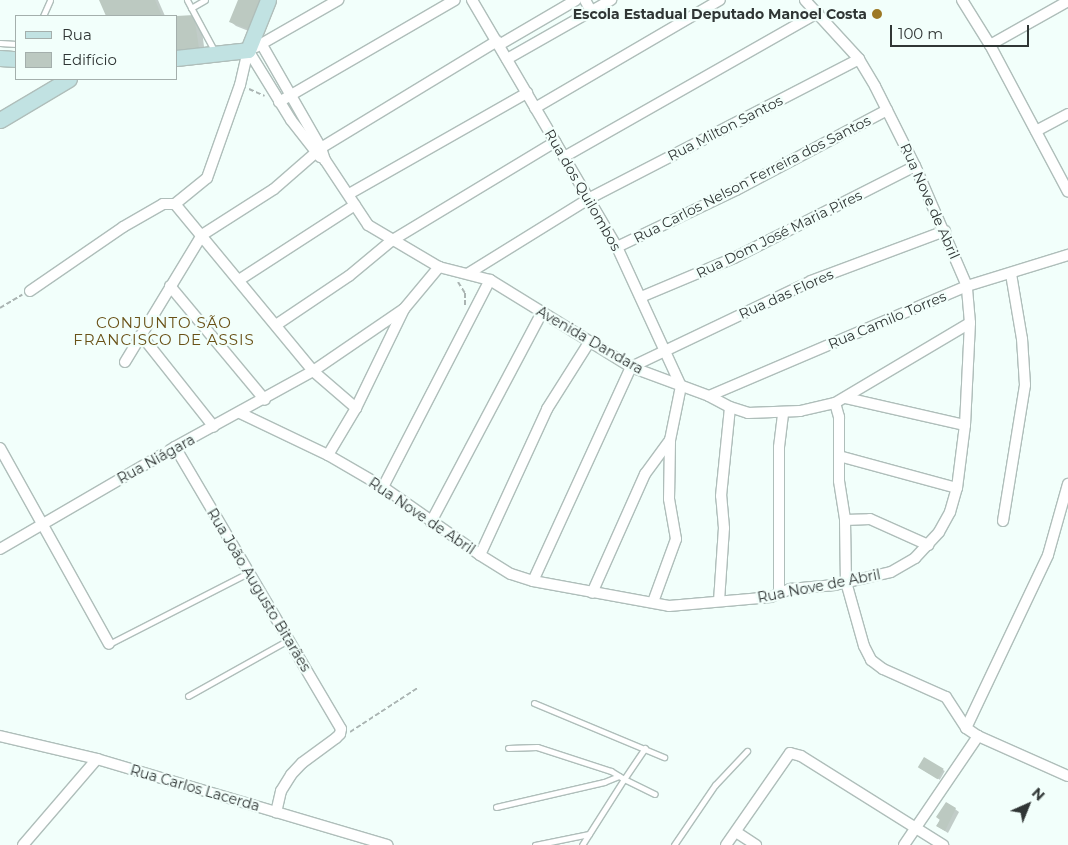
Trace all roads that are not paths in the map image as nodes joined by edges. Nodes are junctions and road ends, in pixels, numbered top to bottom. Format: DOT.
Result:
graph roads {
  1 [pos="50,0"];
  2 [pos="187,0"];
  3 [pos="205,0"];
  4 [pos="268,0"];
  5 [pos="338,0"];
  6 [pos="455,0"];
  7 [pos="472,0"];
  8 [pos="576,0"];
  9 [pos="585,0"];
  10 [pos="611,0"];
  11 [pos="720,0"];
  12 [pos="805,0"];
  13 [pos="962,0"];
  14 [pos="1068,2"];
  15 [pos="191,8"];
  16 [pos="591,11"];
  17 [pos="818,13"];
  18 [pos="43,15"];
  19 [pos="0,43"];
  20 [pos="498,43"];
  21 [pos="15,44"];
  22 [pos="990,45"];
  23 [pos="255,48"];
  24 [pos="216,54"];
  25 [pos="0,58"];
  26 [pos="178,58"];
  27 [pos="507,58"];
  28 [pos="15,59"];
  29 [pos="859,59"];
  30 [pos="67,80"];
  31 [pos="527,93"];
  32 [pos="290,95"];
  33 [pos="278,102"];
  34 [pos="535,108"];
  35 [pos="887,110"];
  36 [pos="1068,114"];
  37 [pos="0,120"];
  38 [pos="1036,131"];
  39 [pos="555,142"];
  40 [pos="318,150"];
  41 [pos="564,157"];
  42 [pos="915,166"];
  43 [pos="1068,192"];
  44 [pos="349,194"];
  45 [pos="590,198"];
  46 [pos="175,204"];
  47 [pos="355,205"];
  48 [pos="945,231"];
  49 [pos="202,235"];
  50 [pos="391,241"];
  51 [pos="617,247"];
  52 [pos="1068,255"];
  53 [pos="444,269"];
  54 [pos="468,273"];
  55 [pos="1011,274"];
  56 [pos="239,280"];
  57 [pos="490,280"];
  58 [pos="170,286"];
  59 [pos="967,286"];
  60 [pos="30,291"];
  61 [pos="641,298"];
  62 [pos="404,309"];
  63 [pos="542,312"];
  64 [pos="970,323"];
  65 [pos="276,325"];
  66 [pos="141,335"];
  67 [pos="590,341"];
  68 [pos="665,351"];
  69 [pos="125,362"];
  70 [pos="631,367"];
  71 [pos="313,371"];
  72 [pos="681,386"];
  73 [pos="709,396"];
  74 [pos="846,398"];
  75 [pos="265,400"];
  76 [pos="835,403"];
  77 [pos="730,407"];
  78 [pos="356,408"];
  79 [pos="783,412"];
  80 [pos="240,413"];
  81 [pos="965,425"];
  82 [pos="214,427"];
  83 [pos="670,440"];
  84 [pos="175,447"];
  85 [pos="0,448"];
  86 [pos="328,455"];
  87 [pos="839,456"];
  88 [pos="1068,484"];
  89 [pos="383,487"];
  90 [pos="957,488"];
  91 [pos="845,520"];
  92 [pos="1003,521"];
  93 [pos="431,522"];
  94 [pos="43,524"];
  95 [pos="928,545"];
  96 [pos="0,549"];
  97 [pos="480,555"];
  98 [pos="248,573"];
  99 [pos="533,581"];
  100 [pos="846,582"];
  101 [pos="592,593"];
  102 [pos="779,594"];
  103 [pos="719,601"];
  104 [pos="653,602"];
  105 [pos="288,640"];
  106 [pos="109,644"];
  107 [pos="188,696"];
  108 [pos="534,703"];
  109 [pos="966,728"];
  110 [pos="0,736"];
  111 [pos="978,736"];
  112 [pos="508,748"];
  113 [pos="646,748"];
  114 [pos="747,751"];
  115 [pos="664,757"];
  116 [pos="97,759"];
  117 [pos="1068,776"];
  118 [pos="622,777"];
  119 [pos="655,794"];
  120 [pos="496,807"];
  121 [pos="276,812"];
  122 [pos="916,828"];
  123 [pos="736,832"];
  124 [pos="589,834"];
  125 [pos="23,845"];
  126 [pos="388,845"];
  127 [pos="535,845"];
  128 [pos="582,845"];
  129 [pos="674,845"];
  130 [pos="726,845"];
  131 [pos="756,845"];
  132 [pos="904,845"];
  133 [pos="943,845"];
  1 -- 18 [label="lane"];
  2 -- 15 [label="lane"];
  3 -- 15 [label="lane"];
  4 -- 23 [label="street"];
  5 -- 23 [label="street"];
  6 -- 32 [label="street"];
  7 -- 20 [label="street, Rua dos Quilombos"];
  8 -- 20 [label="street"];
  9 -- 16 [label="street"];
  10 -- 16 [label="street"];
  11 -- 34 [label="street"];
  12 -- 17 [label="street, Rua Nove de Abril"];
  13 -- 22 [label="street"];
  14 -- 22 [label="street"];
  15 -- 24 [label="lane"];
  16 -- 27 [label="street"];
  17 -- 29 [label="street, Rua Nove de Abril"];
  17 -- 41 [label="street"];
  19 -- 21 [label="lane"];
  20 -- 27 [label="street, Rua dos Quilombos"];
  20 -- 40 [label="street"];
  22 -- 38 [label="street"];
  23 -- 24 [label="street"];
  23 -- 32 [label="street, Avenida Dandara"];
  23 -- 33 [label="street, Avenida Dandara"];
  23 -- 46 [label="street"];
  24 -- 26 [label="street"];
  25 -- 28 [label="street"];
  27 -- 31 [label="street, Rua dos Quilombos"];
  29 -- 35 [label="street, Rua Nove de Abril"];
  29 -- 45 [label="street, Rua Milton Santos"];
  30 -- 37 [label="street"];
  31 -- 34 [label="street, Rua dos Quilombos"];
  31 -- 44 [label="street"];
  32 -- 33 [label="street"];
  32 -- 40 [label="street, Avenida Dandara"];
  33 -- 40 [label="street, Avenida Dandara"];
  34 -- 39 [label="street, Rua dos Quilombos"];
  35 -- 42 [label="street, Rua Nove de Abril"];
  35 -- 51 [label="street, Rua Carlos Nelson Ferreira dos Santos"];
  36 -- 38 [label="street"];
  38 -- 43 [label="street"];
  39 -- 41 [label="street, Rua dos Quilombos"];
  39 -- 50 [label="street"];
  40 -- 44 [label="street, Avenida Dandara"];
  40 -- 49 [label="street"];
  41 -- 45 [label="street, Rua dos Quilombos"];
  42 -- 48 [label="street, Rua Nove de Abril"];
  42 -- 61 [label="street, Rua Dom José Maria Pires"];
  44 -- 47 [label="street, Avenida Dandara"];
  45 -- 51 [label="street, Rua dos Quilombos"];
  45 -- 54 [label="street, Rua Milton Santos"];
  46 -- 49 [label="street"];
  46 -- 60 [label="street"];
  47 -- 50 [label="street, Avenida Dandara"];
  47 -- 56 [label="street"];
  48 -- 59 [label="street, Rua Nove de Abril"];
  48 -- 68 [label="street, Rua das Flores"];
  49 -- 56 [label="street"];
  49 -- 58 [label="street"];
  50 -- 53 [label="street, Avenida Dandara"];
  50 -- 65 [label="street"];
  51 -- 61 [label="street, Rua dos Quilombos"];
  52 -- 55 [label="street, Rua Camilo Torres"];
  53 -- 54 [label="street, Avenida Dandara"];
  53 -- 62 [label="street"];
  54 -- 57 [label="street, Avenida Dandara"];
  55 -- 59 [label="street, Rua Camilo Torres"];
  55 -- 92 [label="street"];
  56 -- 65 [label="street"];
  57 -- 63 [label="street, Avenida Dandara"];
  57 -- 89 [label="street"];
  58 -- 66 [label="street"];
  58 -- 75 [label="street"];
  59 -- 64 [label="street, Rua Nove de Abril"];
  59 -- 73 [label="street, Rua Camilo Torres"];
  61 -- 68 [label="street, Rua dos Quilombos"];
  62 -- 71 [label="street, Rua Niágara"];
  62 -- 78 [label="street"];
  63 -- 67 [label="street, Avenida Dandara"];
  63 -- 93 [label="street"];
  64 -- 74 [label="street, Avenida Dandara"];
  64 -- 81 [label="street, Rua Nove de Abril"];
  65 -- 71 [label="street"];
  66 -- 69 [label="street"];
  66 -- 82 [label="street"];
  67 -- 70 [label="street, Avenida Dandara"];
  67 -- 97 [label="street"];
  68 -- 70 [label="street, Rua das Flores"];
  68 -- 72 [label="street, Rua dos Quilombos"];
  70 -- 72 [label="street, Avenida Dandara"];
  70 -- 99 [label="street"];
  71 -- 75 [label="street, Rua Niágara"];
  71 -- 78 [label="street"];
  72 -- 73 [label="street, Avenida Dandara"];
  72 -- 83 [label="street"];
  73 -- 77 [label="street, Avenida Dandara"];
  74 -- 76 [label="street, Avenida Dandara"];
  74 -- 81 [label="street"];
  75 -- 80 [label="street, Rua Niágara"];
  76 -- 79 [label="street, Avenida Dandara"];
  76 -- 87 [label="street"];
  77 -- 79 [label="street, Avenida Dandara"];
  77 -- 103 [label="street"];
  78 -- 86 [label="street"];
  79 -- 102 [label="street"];
  80 -- 82 [label="street, Rua Niágara"];
  80 -- 86 [label="street, Rua Nove de Abril"];
  81 -- 90 [label="street, Rua Nove de Abril"];
  82 -- 84 [label="street, Rua Niágara"];
  83 -- 101 [label="street"];
  83 -- 104 [label="street"];
  84 -- 94 [label="street, Rua Niágara"];
  84 -- 98 [label="street, Rua João Augusto Bitarães"];
  85 -- 94 [label="street"];
  86 -- 89 [label="street, Rua Nove de Abril"];
  87 -- 90 [label="street"];
  87 -- 91 [label="street"];
  88 -- 109 [label="street"];
  89 -- 93 [label="street, Rua Nove de Abril"];
  90 -- 95 [label="street, Rua Nove de Abril"];
  91 -- 95 [label="street"];
  91 -- 100 [label="street"];
  93 -- 97 [label="street, Rua Nove de Abril"];
  94 -- 96 [label="street, Rua Niágara"];
  94 -- 106 [label="street"];
  95 -- 100 [label="street, Rua Nove de Abril"];
  97 -- 99 [label="street, Rua Nove de Abril"];
  98 -- 105 [label="street, Rua João Augusto Bitarães"];
  98 -- 106 [label="lane"];
  99 -- 101 [label="street, Rua Nove de Abril"];
  100 -- 102 [label="street, Rua Nove de Abril"];
  100 -- 109 [label="street"];
  101 -- 104 [label="street, Rua Nove de Abril"];
  102 -- 103 [label="street, Rua Nove de Abril"];
  103 -- 104 [label="street, Rua Nove de Abril"];
  105 -- 107 [label="lane"];
  105 -- 121 [label="street, Rua João Augusto Bitarães"];
  108 -- 113 [label="lane"];
  109 -- 111 [label="street"];
  110 -- 116 [label="street, Rua Carlos Lacerda"];
  111 -- 117 [label="street"];
  111 -- 122 [label="street"];
  112 -- 118 [label="lane"];
  113 -- 115 [label="lane"];
  113 -- 118 [label="lane"];
  114 -- 129 [label="lane"];
  116 -- 121 [label="street, Rua Carlos Lacerda"];
  116 -- 125 [label="street"];
  118 -- 119 [label="lane"];
  118 -- 120 [label="lane"];
  118 -- 124 [label="lane"];
  121 -- 126 [label="street, Rua Carlos Lacerda"];
  122 -- 123 [label="street"];
  122 -- 132 [label="street"];
  122 -- 133 [label="street"];
  123 -- 130 [label="street"];
  123 -- 131 [label="street"];
  124 -- 127 [label="lane"];
  124 -- 128 [label="lane"];
}
